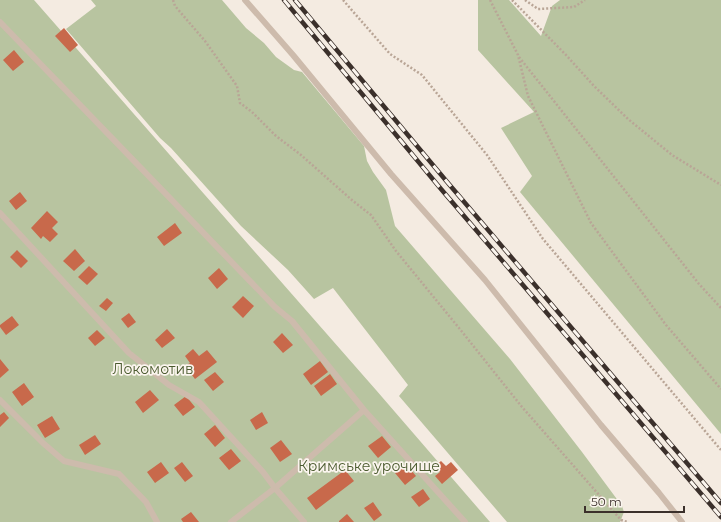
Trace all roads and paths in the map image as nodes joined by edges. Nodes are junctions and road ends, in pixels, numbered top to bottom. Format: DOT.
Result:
graph roads {
  1 [pos="173,0"];
  2 [pos="245,0"];
  3 [pos="343,0"];
  4 [pos="490,0"];
  5 [pos="512,0"];
  6 [pos="524,0"];
  7 [pos="585,0"];
  8 [pos="0,22"];
  9 [pos="518,55"];
  10 [pos="721,185"];
  11 [pos="0,213"];
  12 [pos="721,308"];
  13 [pos="721,389"];
  14 [pos="0,400"];
  15 [pos="364,410"];
  16 [pos="721,450"];
  17 [pos="275,488"];
  18 [pos="157,522"];
  19 [pos="231,522"];
  20 [pos="304,522"];
  21 [pos="465,522"];
  22 [pos="628,522"];
  23 [pos="682,522"];
  1 -- 22 [label="path"];
  2 -- 23 [label="lane"];
  3 -- 16 [label="path"];
  4 -- 9 [label="path"];
  5 -- 10 [label="path"];
  6 -- 7 [label="path"];
  8 -- 15 [label="lane"];
  9 -- 12 [label="path"];
  9 -- 13 [label="path"];
  11 -- 17 [label="lane"];
  14 -- 18 [label="lane"];
  15 -- 17 [label="lane"];
  15 -- 21 [label="lane"];
  17 -- 19 [label="lane"];
  17 -- 20 [label="lane"];
}
